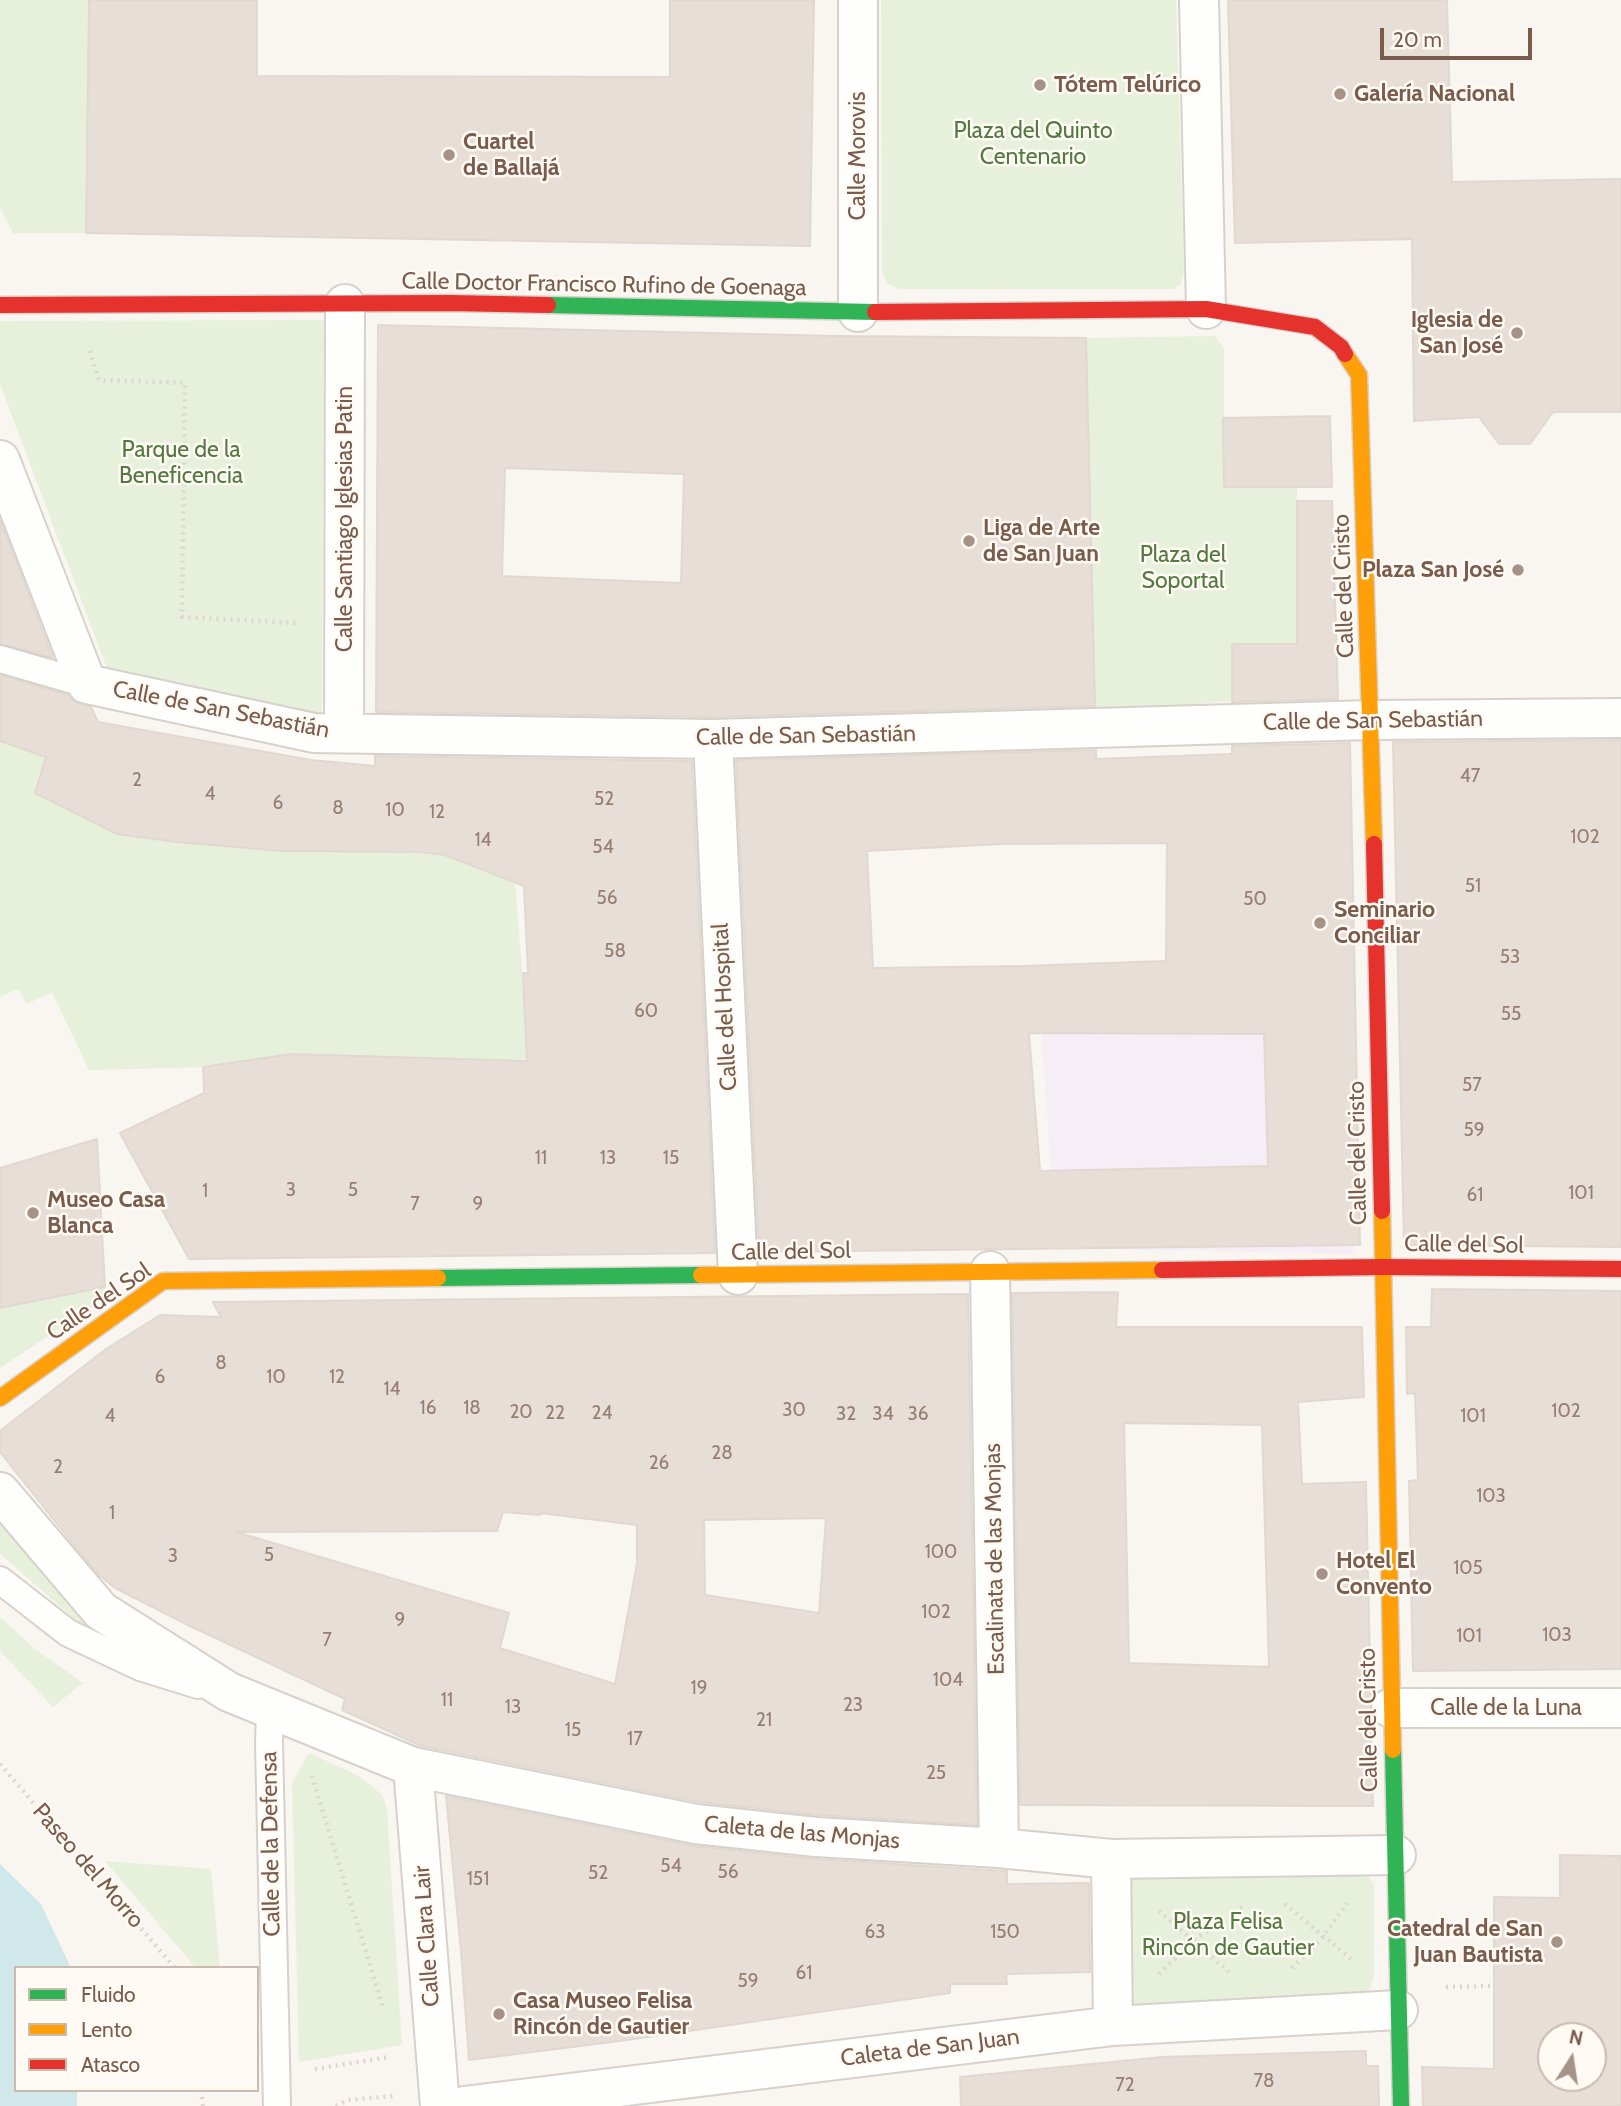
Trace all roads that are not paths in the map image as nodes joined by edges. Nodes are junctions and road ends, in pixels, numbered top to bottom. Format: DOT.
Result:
graph roads {
  1 [pos="858,0"];
  2 [pos="1199,0"];
  3 [pos="345,304"];
  4 [pos="0,305"];
  5 [pos="1206,309"];
  6 [pos="858,312"];
  7 [pos="0,460"];
  8 [pos="0,659"];
  9 [pos="88,684"];
  10 [pos="1621,718"];
  11 [pos="1371,719"];
  12 [pos="344,733"];
  13 [pos="712,739"];
  14 [pos="1384,1267"];
  15 [pos="1621,1269"];
  16 [pos="990,1271"];
  17 [pos="737,1276"];
  18 [pos="0,1398"];
  19 [pos="0,1492"];
  20 [pos="0,1580"];
  21 [pos="229,1692"];
  22 [pos="1391,1707"];
  23 [pos="1621,1707"];
  24 [pos="270,1726"];
  25 [pos="413,1767"];
  26 [pos="999,1847"];
  27 [pos="1396,1855"];
  28 [pos="1111,1859"];
  29 [pos="1398,2010"];
  30 [pos="1113,2026"];
  31 [pos="277,2093"];
  32 [pos="440,2106"];
  33 [pos="464,2106"];
  34 [pos="1401,2106"];
  1 -- 6 [label="street, Calle Morovis"];
  2 -- 5 [label="street"];
  3 -- 4 [label="street, Calle Doctor Francisco Rufino de Goenaga"];
  3 -- 6 [label="street, Calle Doctor Francisco Rufino de Goenaga"];
  3 -- 12 [label="street, Calle Santiago Iglesias Patin"];
  5 -- 6 [label="street, Calle Doctor Francisco Rufino de Goenaga"];
  5 -- 11 [label="street, Calle del Cristo"];
  7 -- 9 [label="street"];
  8 -- 9 [label="lane, Calle de San Sebastián"];
  9 -- 12 [label="street, Calle de San Sebastián"];
  10 -- 11 [label="street, Calle de San Sebastián"];
  11 -- 13 [label="street, Calle de San Sebastián"];
  11 -- 14 [label="street, Calle del Cristo"];
  12 -- 13 [label="street, Calle de San Sebastián"];
  13 -- 17 [label="street, Calle del Hospital"];
  14 -- 15 [label="street, Calle del Sol"];
  14 -- 16 [label="street, Calle del Sol"];
  14 -- 22 [label="street, Calle del Cristo"];
  16 -- 17 [label="street, Calle del Sol"];
  16 -- 26 [label="street, Escalinata de las Monjas"];
  17 -- 18 [label="street, Calle del Sol"];
  19 -- 21 [label="street, Caleta de las Monjas"];
  20 -- 21 [label="lane"];
  21 -- 24 [label="street, Caleta de las Monjas"];
  22 -- 23 [label="street, Calle de la Luna"];
  22 -- 27 [label="street, Calle del Cristo"];
  24 -- 25 [label="street, Caleta de las Monjas"];
  24 -- 31 [label="lane, Calle de la Defensa"];
  25 -- 26 [label="street, Caleta de las Monjas"];
  25 -- 32 [label="street, Calle Clara Lair"];
  26 -- 28 [label="street, Caleta de las Monjas"];
  27 -- 28 [label="street, Caleta de las Monjas"];
  27 -- 29 [label="street, Calle del Cristo"];
  28 -- 30 [label="street"];
  29 -- 30 [label="street, Caleta de San Juan"];
  29 -- 34 [label="street, Calle del Cristo"];
  30 -- 33 [label="street, Caleta de San Juan"];
}
